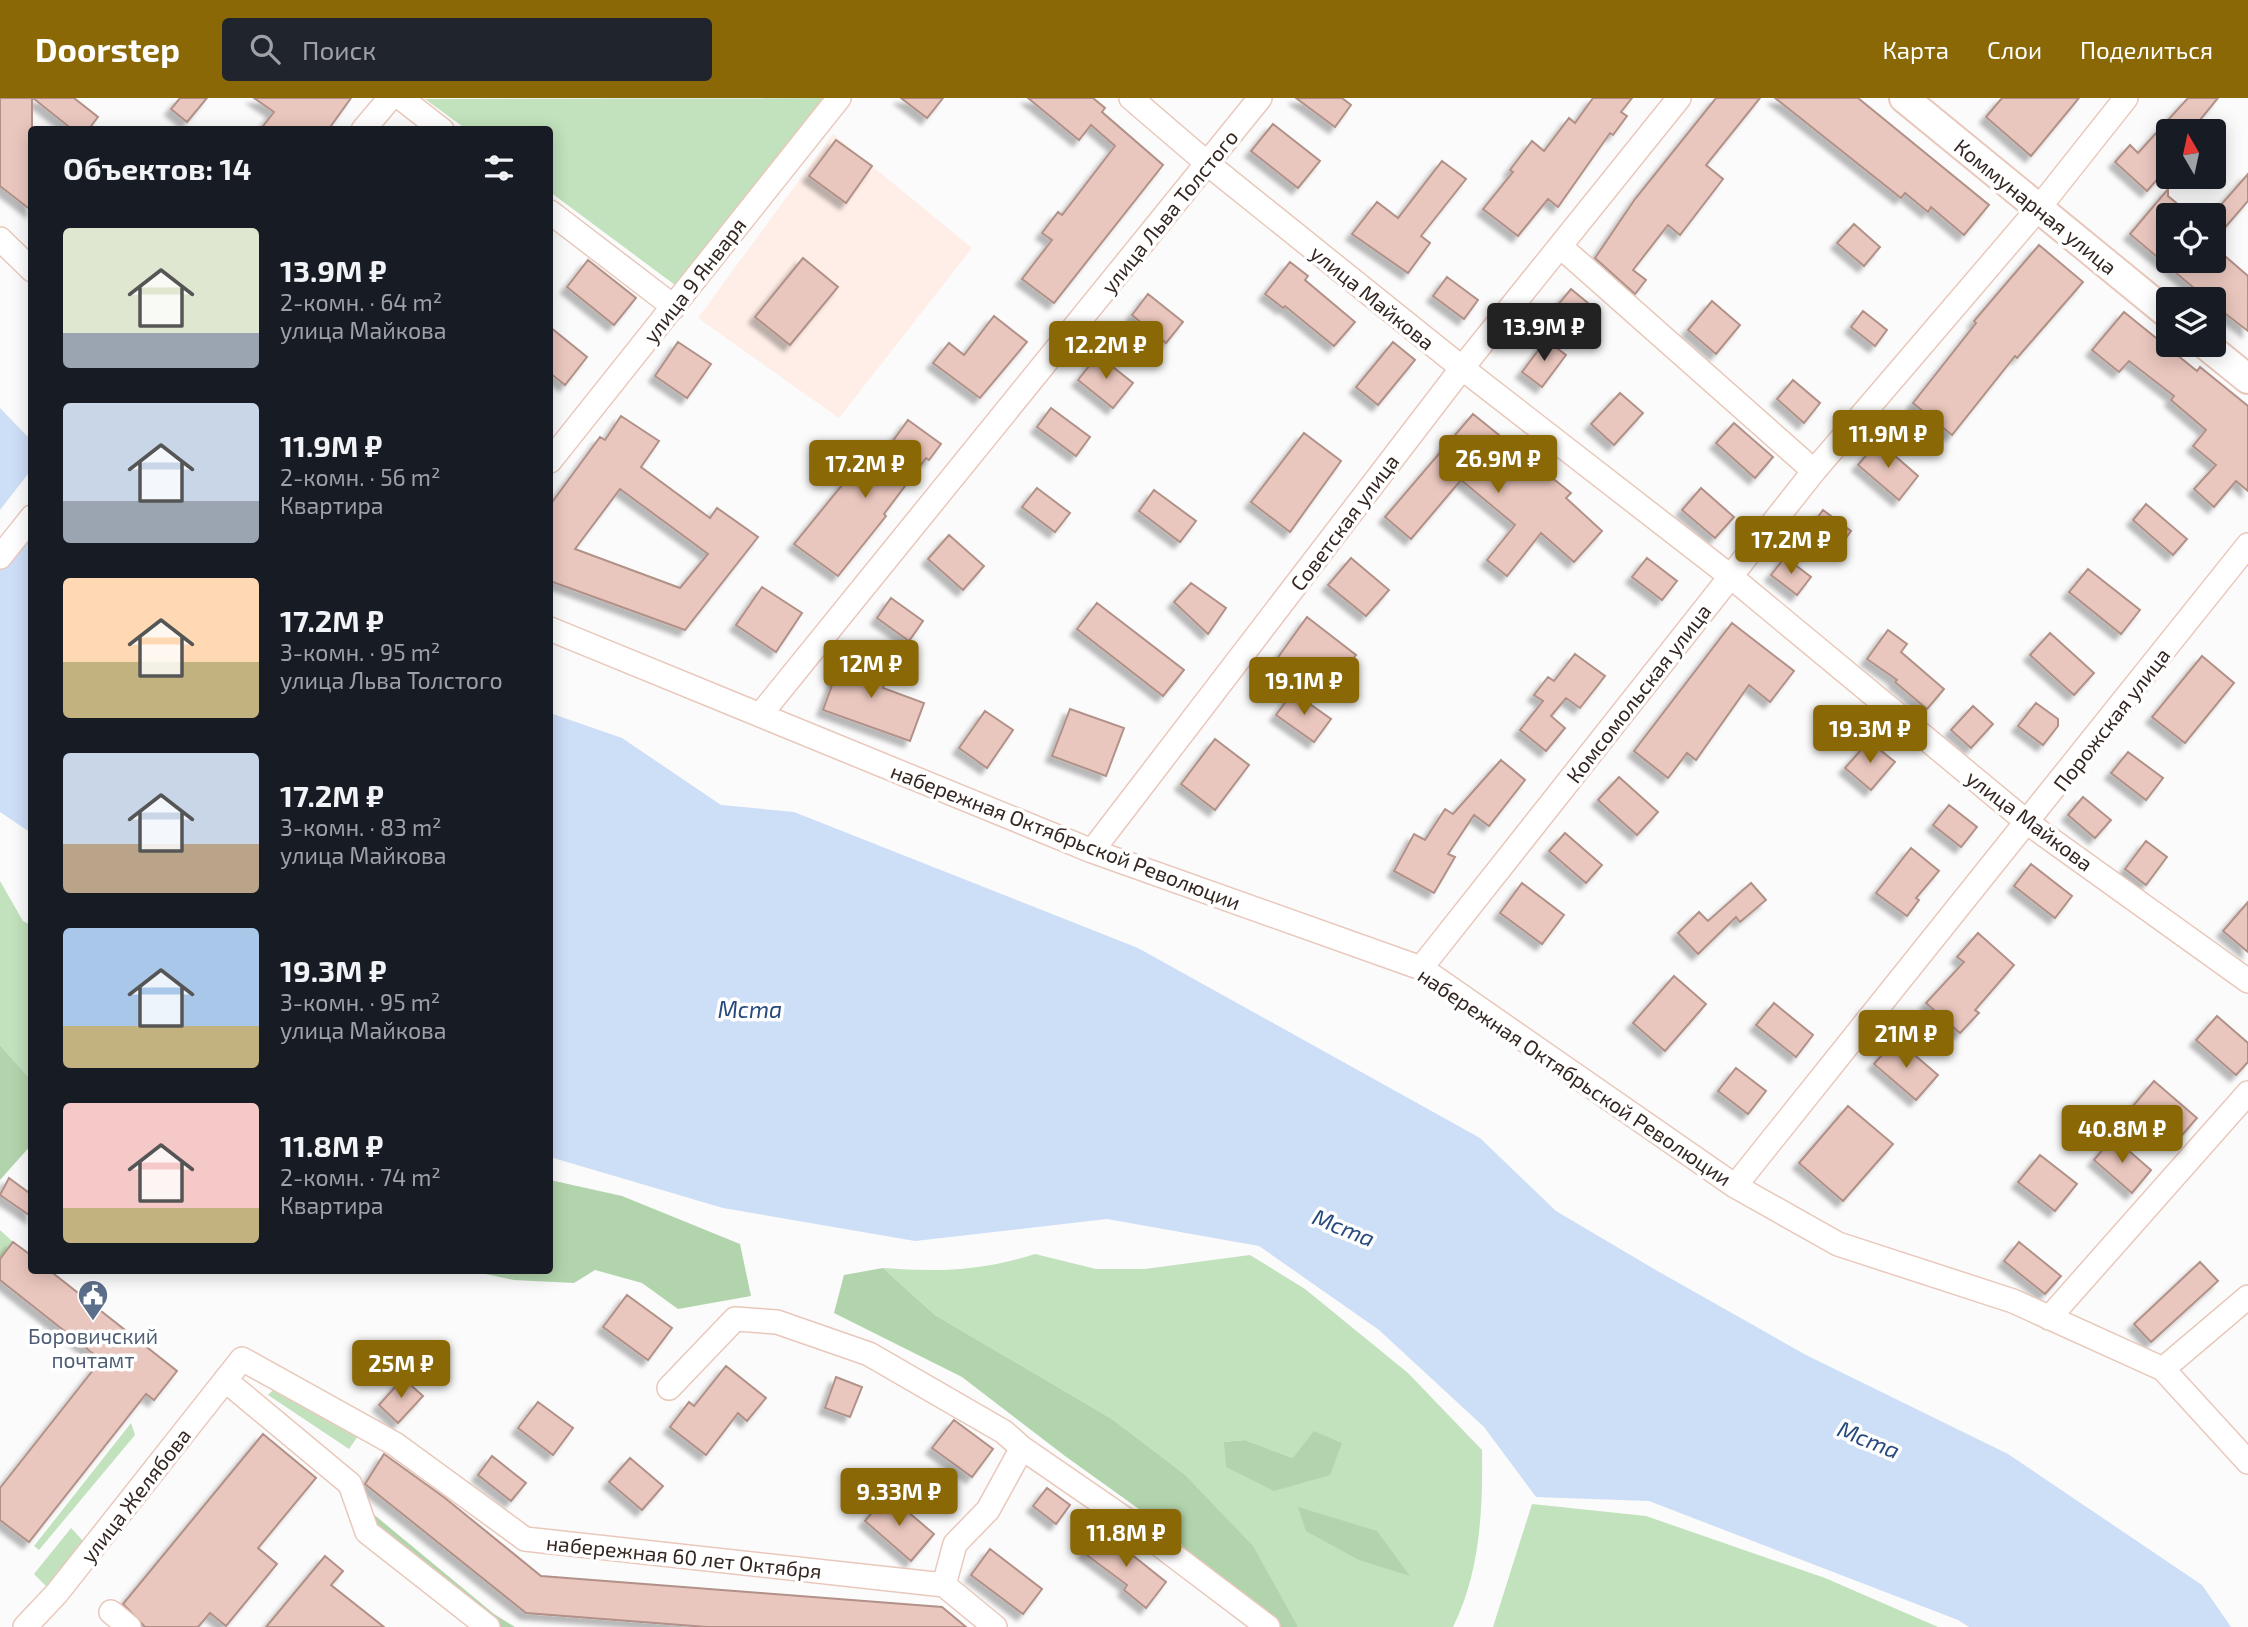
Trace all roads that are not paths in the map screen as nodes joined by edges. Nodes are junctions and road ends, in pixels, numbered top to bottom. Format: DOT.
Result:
graph roads {
  1 [pos="390,98"];
  2 [pos="401,98"];
  3 [pos="839,98"];
  4 [pos="1131,98"];
  5 [pos="1260,98"];
  6 [pos="1679,98"];
  7 [pos="1903,98"];
  8 [pos="2126,98"];
  9 [pos="366,126"];
  10 [pos="437,126"];
  11 [pos="1208,164"];
  12 [pos="2038,209"];
  13 [pos="553,214"];
  14 [pos="0,239"];
  15 [pos="1561,247"];
  16 [pos="28,266"];
  17 [pos="2156,304"];
  18 [pos="674,307"];
  19 [pos="2221,357"];
  20 [pos="1462,368"];
  21 [pos="2248,379"];
  22 [pos="553,457"];
  23 [pos="1814,471"];
  24 [pos="28,522"];
  25 [pos="2248,545"];
  26 [pos="0,557"];
  27 [pos="1730,576"];
  28 [pos="553,630"];
  29 [pos="760,715"];
  30 [pos="2028,823"];
  31 [pos="1093,851"];
  32 [pos="1421,968"];
  33 [pos="2248,981"];
  34 [pos="2248,1093"];
  35 [pos="1735,1186"];
  36 [pos="2248,1297"];
  37 [pos="2049,1318"];
  38 [pos="242,1359"];
  39 [pos="2162,1369"];
  40 [pos="225,1380"];
  41 [pos="669,1388"];
  42 [pos="1022,1448"];
  43 [pos="2248,1462"];
  44 [pos="944,1585"];
  45 [pos="25,1627"];
  46 [pos="488,1627"];
  47 [pos="995,1627"];
  48 [pos="1268,1627"];
  1 -- 9 [label="street"];
  2 -- 10 [label="street"];
  3 -- 18 [label="street, улица 9 Января"];
  4 -- 11 [label="street, улица Майкова"];
  5 -- 11 [label="street, улица Льва Толстого"];
  6 -- 15 [label="street, Советская улица"];
  7 -- 12 [label="main road, Коммунарная улица"];
  8 -- 12 [label="street, Комсомольская улица"];
  11 -- 20 [label="street, улица Майкова"];
  11 -- 29 [label="street, улица Льва Толстого"];
  12 -- 17 [label="main road, Коммунарная улица"];
  12 -- 23 [label="street, Комсомольская улица"];
  13 -- 18 [label="street"];
  14 -- 16 [label="street"];
  15 -- 20 [label="street, Советская улица"];
  15 -- 23 [label="street"];
  18 -- 22 [label="street, улица 9 Января"];
  19 -- 21 [label="main road"];
  20 -- 27 [label="street, улица Майкова"];
  20 -- 31 [label="street, Советская улица"];
  23 -- 27 [label="street, Комсомольская улица"];
  24 -- 26 [label="street"];
  25 -- 30 [label="street, Порожская улица"];
  27 -- 30 [label="street, улица Майкова"];
  27 -- 32 [label="street, Комсомольская улица"];
  28 -- 29 [label="street, набережная Октябрьской Революции"];
  29 -- 31 [label="street, набережная Октябрьской Революции"];
  30 -- 33 [label="street, улица Майкова"];
  30 -- 35 [label="street, Порожская улица"];
  31 -- 32 [label="street, набережная Октябрьской Революции"];
  32 -- 35 [label="street, набережная Октябрьской Революции"];
  34 -- 37 [label="street"];
  35 -- 37 [label="street, набережная Октябрьской Революции"];
  36 -- 39 [label="street"];
  37 -- 39 [label="street, набережная Октябрьской Революции"];
  38 -- 40 [label="street, улица Желябова"];
  38 -- 44 [label="street, набережная 60 лет Октября"];
  39 -- 43 [label="street, набережная Октябрьской Революции"];
  40 -- 45 [label="street, улица Желябова"];
  40 -- 46 [label="street"];
  41 -- 42 [label="street"];
  42 -- 44 [label="street"];
  42 -- 48 [label="street"];
  44 -- 47 [label="street"];
}
